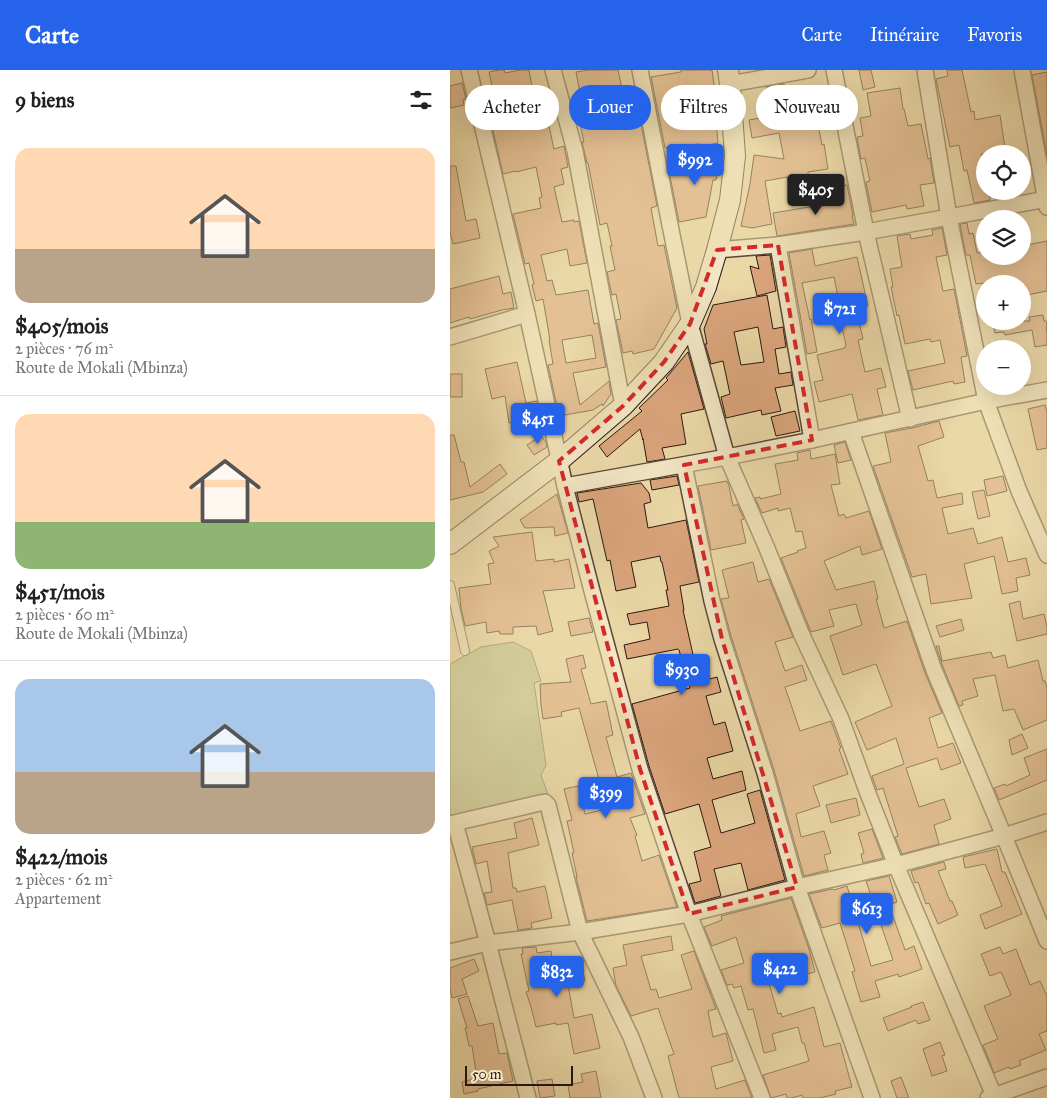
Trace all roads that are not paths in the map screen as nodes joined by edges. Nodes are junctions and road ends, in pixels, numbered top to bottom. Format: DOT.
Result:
graph roads {
  1 [pos="469,70"];
  2 [pos="553,70"];
  3 [pos="640,70"];
  4 [pos="808,70"];
  5 [pos="834,70"];
  6 [pos="926,70"];
  7 [pos="1022,70"];
  8 [pos="729,77"];
  9 [pos="1046,202"];
  10 [pos="949,217"];
  11 [pos="866,232"];
  12 [pos="778,245"];
  13 [pos="718,250"];
  14 [pos="527,314"];
  15 [pos="690,324"];
  16 [pos="450,337"];
  17 [pos="1047,390"];
  18 [pos="986,401"];
  19 [pos="623,406"];
  20 [pos="910,419"];
  21 [pos="851,432"];
  22 [pos="812,440"];
  23 [pos="726,457"];
  24 [pos="559,461"];
  25 [pos="684,465"];
  26 [pos="565,486"];
  27 [pos="450,544"];
  28 [pos="1047,555"];
  29 [pos="450,585"];
  30 [pos="464,652"];
  31 [pos="1047,822"];
  32 [pos="452,824"];
  33 [pos="1004,836"];
  34 [pos="896,865"];
  35 [pos="797,887"];
  36 [pos="689,914"];
  37 [pos="580,932"];
  38 [pos="1047,940"];
  39 [pos="488,943"];
  40 [pos="450,952"];
  41 [pos="1047,1077"];
  42 [pos="993,1097"];
  43 [pos="528,1098"];
  44 [pos="654,1098"];
  45 [pos="762,1098"];
  46 [pos="872,1098"];
  1 -- 14 [label="street"];
  2 -- 19 [label="street"];
  3 -- 15 [label="street"];
  4 -- 8 [label="street"];
  5 -- 11 [label="street"];
  6 -- 10 [label="street"];
  7 -- 9 [label="street"];
  8 -- 13 [label="street"];
  9 -- 10 [label="street"];
  10 -- 11 [label="street"];
  10 -- 18 [label="street"];
  11 -- 12 [label="street"];
  11 -- 20 [label="street"];
  12 -- 13 [label="street"];
  12 -- 22 [label="street"];
  13 -- 15 [label="street"];
  14 -- 16 [label="street"];
  14 -- 24 [label="street"];
  15 -- 19 [label="street"];
  15 -- 23 [label="street"];
  17 -- 18 [label="street"];
  18 -- 20 [label="street"];
  18 -- 28 [label="street"];
  19 -- 24 [label="street"];
  20 -- 21 [label="street"];
  21 -- 22 [label="street"];
  21 -- 33 [label="street"];
  22 -- 23 [label="street"];
  23 -- 25 [label="street"];
  23 -- 34 [label="street"];
  24 -- 26 [label="street"];
  24 -- 27 [label="street"];
  25 -- 26 [label="street"];
  25 -- 35 [label="street"];
  26 -- 36 [label="street"];
  29 -- 30 [label="lane"];
  31 -- 33 [label="street"];
  32 -- 37 [label="street"];
  32 -- 39 [label="street"];
  33 -- 34 [label="street"];
  33 -- 38 [label="street"];
  34 -- 35 [label="street"];
  34 -- 42 [label="street"];
  35 -- 36 [label="street"];
  35 -- 46 [label="street"];
  36 -- 37 [label="street"];
  36 -- 45 [label="street"];
  37 -- 39 [label="street"];
  37 -- 44 [label="street"];
  39 -- 40 [label="street"];
  39 -- 43 [label="street"];
  41 -- 42 [label="street"];
}
